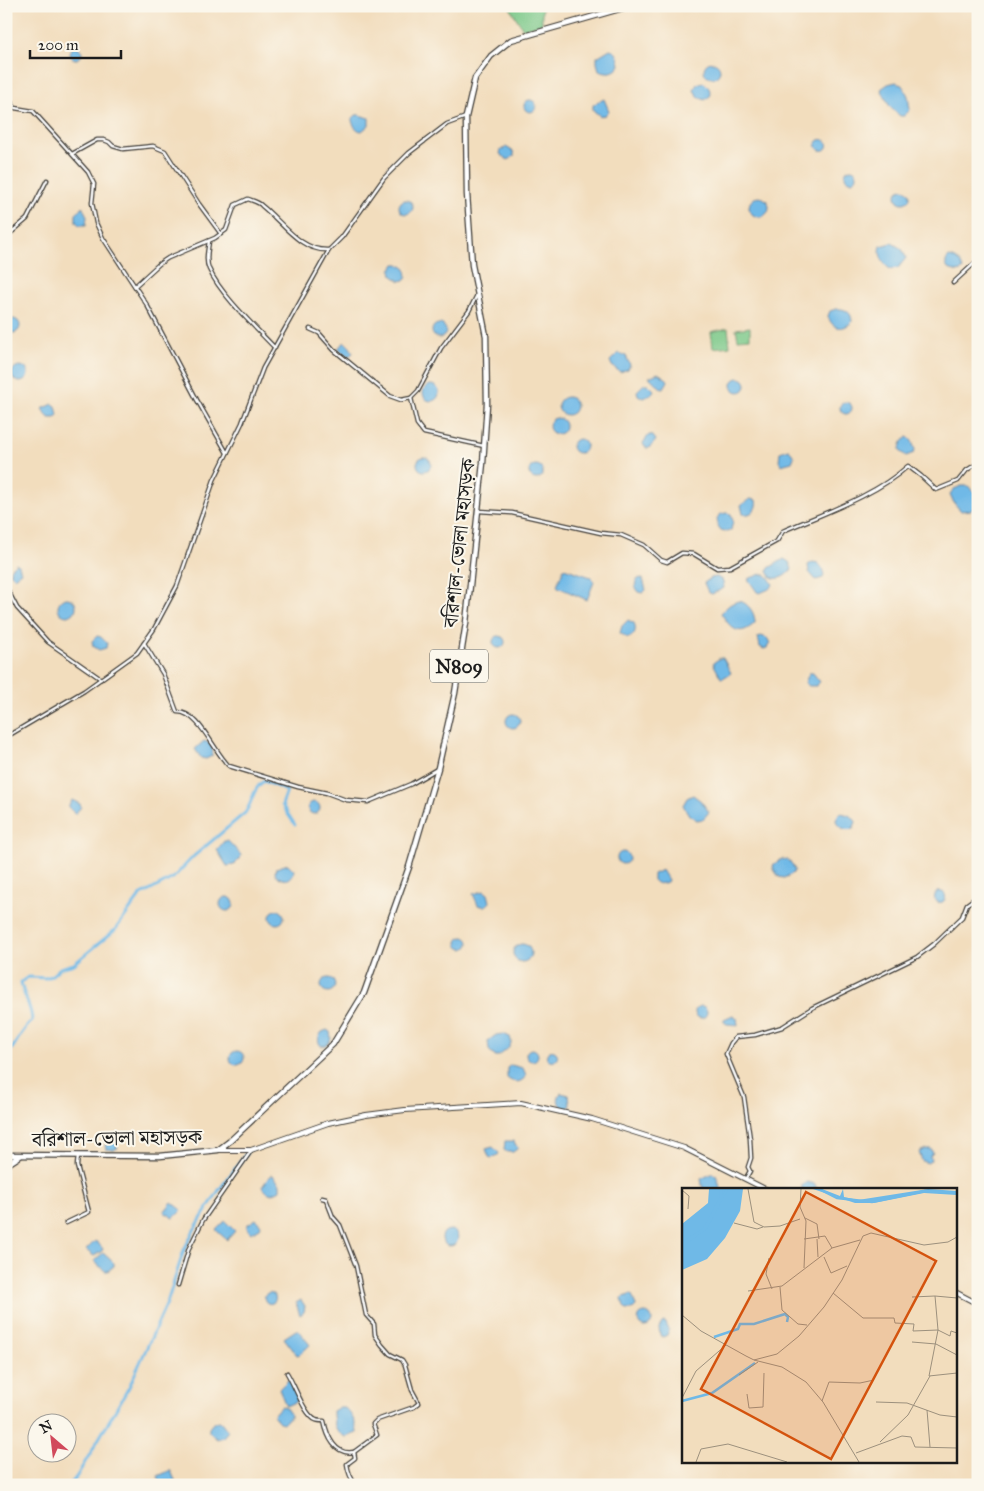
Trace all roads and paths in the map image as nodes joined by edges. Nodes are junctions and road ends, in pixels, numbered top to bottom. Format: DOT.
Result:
graph roads {
  1 [pos="630,6"];
  2 [pos="6,95"];
  3 [pos="466,118"];
  4 [pos="72,154"];
  5 [pos="47,180"];
  6 [pos="221,234"];
  7 [pos="6,237"];
  8 [pos="209,241"];
  9 [pos="329,250"];
  10 [pos="978,260"];
  11 [pos="953,283"];
  12 [pos="134,286"];
  13 [pos="478,294"];
  14 [pos="310,329"];
  15 [pos="275,348"];
  16 [pos="412,398"];
  17 [pos="484,446"];
  18 [pos="227,453"];
  19 [pos="978,463"];
  20 [pos="478,511"];
  21 [pos="6,588"];
  22 [pos="144,643"];
  23 [pos="101,679"];
  24 [pos="6,737"];
  25 [pos="438,768"];
  26 [pos="978,896"];
  27 [pos="218,1150"];
  28 [pos="252,1150"];
  29 [pos="21,1155"];
  30 [pos="78,1155"];
  31 [pos="7,1156"];
  32 [pos="6,1164"];
  33 [pos="746,1178"];
  34 [pos="764,1188"];
  35 [pos="322,1198"];
  36 [pos="66,1223"];
  37 [pos="178,1284"];
  38 [pos="956,1293"];
  39 [pos="978,1304"];
  40 [pos="287,1373"];
  41 [pos="354,1452"];
  42 [pos="356,1485"];
  1 -- 3 [label="highway, বরিশাল-ভোলা মহাসড়ক / N809"];
  2 -- 4 [label="street"];
  3 -- 9 [label="street"];
  3 -- 13 [label="highway, বরিশাল-ভোলা মহাসড়ক / N809"];
  4 -- 6 [label="street"];
  4 -- 12 [label="street"];
  5 -- 7 [label="street"];
  6 -- 8 [label="street"];
  6 -- 9 [label="street"];
  8 -- 12 [label="street"];
  8 -- 15 [label="street"];
  9 -- 15 [label="street"];
  10 -- 11 [label="street"];
  12 -- 18 [label="street"];
  13 -- 16 [label="street"];
  13 -- 17 [label="highway, বরিশাল-ভোলা মহাসড়ক / N809"];
  14 -- 16 [label="street"];
  15 -- 18 [label="street"];
  16 -- 17 [label="street"];
  17 -- 20 [label="highway, বরিশাল-ভোলা মহাসড়ক / N809"];
  18 -- 22 [label="street"];
  19 -- 20 [label="street"];
  20 -- 25 [label="highway, বরিশাল-ভোলা মহাসড়ক / N809"];
  21 -- 23 [label="street"];
  22 -- 23 [label="street"];
  22 -- 25 [label="street"];
  23 -- 24 [label="street"];
  25 -- 27 [label="highway, বরিশাল-ভোলা মহাসড়ক / N809"];
  26 -- 33 [label="street"];
  27 -- 28 [label="main road"];
  27 -- 30 [label="highway, বরিশাল-ভোলা মহাসড়ক"];
  28 -- 33 [label="main road"];
  28 -- 37 [label="street"];
  29 -- 30 [label="highway, বরিশাল-ভোলা মহাসড়ক"];
  29 -- 31 [label="highway, বরিশাল-ভোলা মহাসড়ক"];
  29 -- 32 [label="highway"];
  30 -- 36 [label="street"];
  31 -- 32 [label="highway, বরিশাল-ভোলা মহাসড়ক"];
  33 -- 34 [label="main road"];
  35 -- 41 [label="street"];
  38 -- 39 [label="main road"];
  40 -- 41 [label="street"];
  41 -- 42 [label="street"];
}
